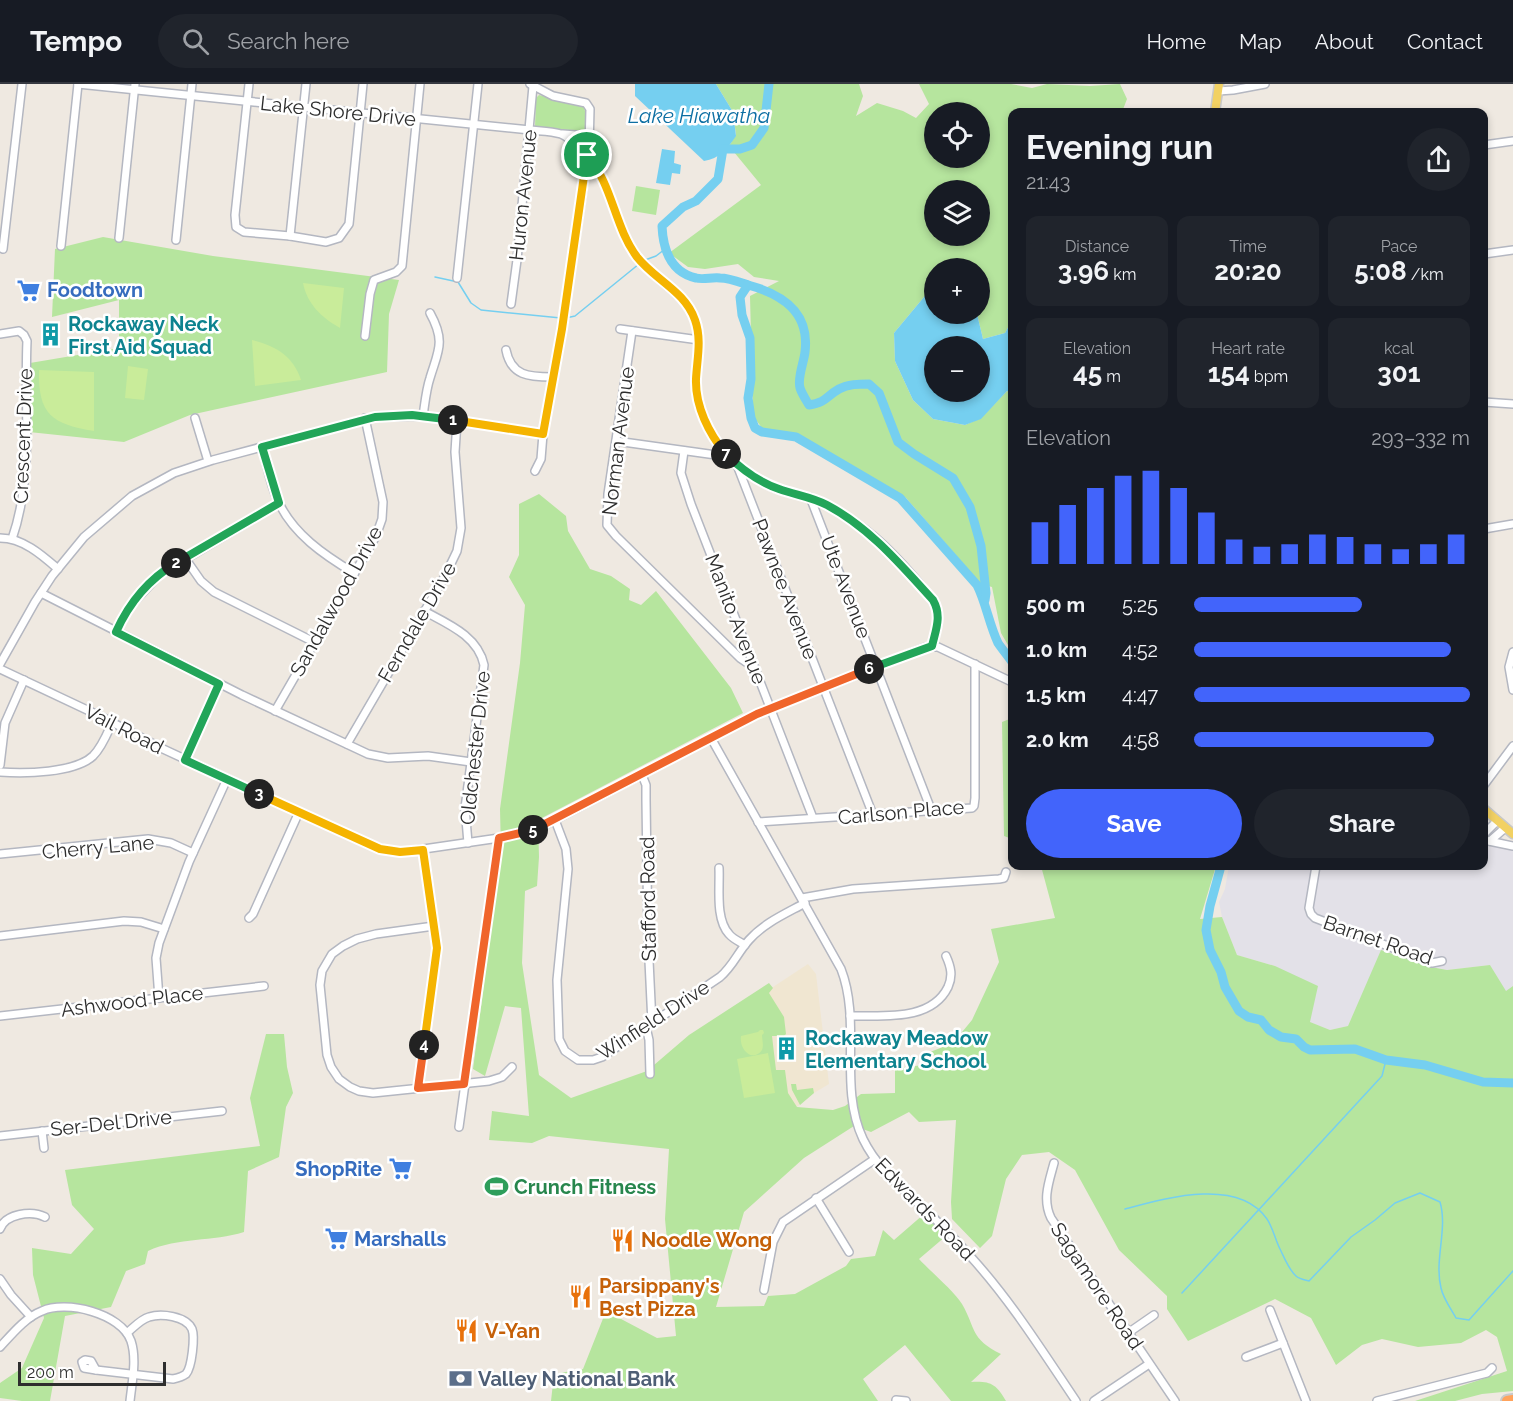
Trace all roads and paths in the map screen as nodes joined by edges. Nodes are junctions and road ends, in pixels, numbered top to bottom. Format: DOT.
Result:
graph roads {
  1 [pos="22,84"];
  2 [pos="78,84"];
  3 [pos="192,84"];
  4 [pos="249,84"];
  5 [pos="306,84"];
  6 [pos="363,84"];
  7 [pos="420,84"];
  8 [pos="478,84"];
  9 [pos="1265,84"];
  10 [pos="531,85"];
  11 [pos="134,87"];
  12 [pos="1218,87"];
  13 [pos="190,96"];
  14 [pos="247,102"];
  15 [pos="304,108"];
  16 [pos="1215,108"];
  17 [pos="360,114"];
  18 [pos="417,119"];
  19 [pos="474,125"];
  20 [pos="530,130"];
  21 [pos="561,134"];
  22 [pos="589,136"];
  23 [pos="1513,141"];
  24 [pos="1488,144"];
  25 [pos="587,155"];
  26 [pos="290,236"];
  27 [pos="119,238"];
  28 [pos="176,240"];
  29 [pos="61,246"];
  30 [pos="3,249"];
  31 [pos="1513,250"];
  32 [pos="1488,253"];
  33 [pos="457,278"];
  34 [pos="511,304"];
  35 [pos="430,314"];
  36 [pos="620,329"];
  37 [pos="632,331"];
  38 [pos="0,334"];
  39 [pos="365,336"];
  40 [pos="699,340"];
  41 [pos="506,350"];
  42 [pos="552,377"];
  43 [pos="1488,402"];
  44 [pos="1513,404"];
  45 [pos="423,416"];
  46 [pos="195,418"];
  47 [pos="365,418"];
  48 [pos="457,421"];
  49 [pos="543,434"];
  50 [pos="616,441"];
  51 [pos="262,447"];
  52 [pos="684,451"];
  53 [pos="724,452"];
  54 [pos="208,461"];
  55 [pos="736,464"];
  56 [pos="535,471"];
  57 [pos="810,497"];
  58 [pos="279,503"];
  59 [pos="1513,524"];
  60 [pos="1488,528"];
  61 [pos="0,538"];
  62 [pos="12,539"];
  63 [pos="185,558"];
  64 [pos="58,569"];
  65 [pos="354,573"];
  66 [pos="41,593"];
  67 [pos="424,611"];
  68 [pos="116,632"];
  69 [pos="314,642"];
  70 [pos="932,646"];
  71 [pos="1513,652"];
  72 [pos="0,664"];
  73 [pos="975,664"];
  74 [pos="876,666"];
  75 [pos="755,668"];
  76 [pos="0,669"];
  77 [pos="24,680"];
  78 [pos="1008,680"];
  79 [pos="219,684"];
  80 [pos="823,688"];
  81 [pos="1513,690"];
  82 [pos="770,709"];
  83 [pos="275,711"];
  84 [pos="112,723"];
  85 [pos="711,738"];
  86 [pos="347,744"];
  87 [pos="1513,746"];
  88 [pos="185,760"];
  89 [pos="471,762"];
  90 [pos="0,765"];
  91 [pos="0,772"];
  92 [pos="642,775"];
  93 [pos="226,779"];
  94 [pos="1488,780"];
  95 [pos="299,812"];
  96 [pos="932,812"];
  97 [pos="1488,813"];
  98 [pos="873,815"];
  99 [pos="813,818"];
  100 [pos="555,820"];
  101 [pos="758,822"];
  102 [pos="1496,822"];
  103 [pos="1505,828"];
  104 [pos="1488,830"];
  105 [pos="1513,834"];
  106 [pos="499,838"];
  107 [pos="1488,840"];
  108 [pos="1488,841"];
  109 [pos="468,843"];
  110 [pos="1513,846"];
  111 [pos="423,850"];
  112 [pos="193,853"];
  113 [pos="0,854"];
  114 [pos="719,868"];
  115 [pos="1315,870"];
  116 [pos="1006,872"];
  117 [pos="803,900"];
  118 [pos="249,918"];
  119 [pos="434,926"];
  120 [pos="164,929"];
  121 [pos="0,936"];
  122 [pos="745,945"];
  123 [pos="946,956"];
  124 [pos="1442,962"];
  125 [pos="264,986"];
  126 [pos="159,998"];
  127 [pos="0,1015"];
  128 [pos="850,1016"];
  129 [pos="649,1025"];
  130 [pos="512,1067"];
  131 [pos="650,1074"];
  132 [pos="464,1084"];
  133 [pos="418,1088"];
  134 [pos="222,1111"];
  135 [pos="459,1127"];
  136 [pos="42,1131"];
  137 [pos="0,1136"];
  138 [pos="44,1148"];
  139 [pos="875,1159"];
  140 [pos="1054,1162"];
  141 [pos="816,1198"];
  142 [pos="45,1217"];
  143 [pos="0,1229"];
  144 [pos="849,1252"];
  145 [pos="0,1279"];
  146 [pos="764,1290"];
  147 [pos="1270,1310"];
  148 [pos="1154,1316"];
  149 [pos="31,1317"];
  150 [pos="127,1333"];
  151 [pos="1128,1333"];
  152 [pos="1283,1343"];
  153 [pos="0,1347"];
  154 [pos="1246,1357"];
  155 [pos="1149,1364"];
  156 [pos="1492,1368"];
  157 [pos="96,1370"];
  158 [pos="132,1375"];
  159 [pos="896,1400"];
  160 [pos="1513,1400"];
  161 [pos="130,1401"];
  162 [pos="906,1401"];
  163 [pos="1076,1401"];
  164 [pos="1094,1401"];
  165 [pos="1175,1401"];
  166 [pos="1306,1401"];
  167 [pos="1377,1401"];
  168 [pos="1508,1401"];
  1 -- 30 [label="street"];
  2 -- 11 [label="street, Lake Shore Drive"];
  2 -- 29 [label="street"];
  3 -- 13 [label="street"];
  4 -- 14 [label="street"];
  5 -- 15 [label="street"];
  6 -- 17 [label="street"];
  7 -- 18 [label="street"];
  8 -- 19 [label="street"];
  9 -- 12 [label="street"];
  10 -- 20 [label="street, Huron Avenue"];
  10 -- 22 [label="street"];
  11 -- 13 [label="street, Lake Shore Drive"];
  11 -- 27 [label="street"];
  12 -- 16 [label="main road"];
  13 -- 14 [label="street, Lake Shore Drive"];
  13 -- 28 [label="street"];
  14 -- 15 [label="street, Lake Shore Drive"];
  14 -- 26 [label="street"];
  15 -- 17 [label="street, Lake Shore Drive"];
  15 -- 26 [label="street"];
  17 -- 18 [label="street, Lake Shore Drive"];
  17 -- 26 [label="street"];
  18 -- 19 [label="street, Lake Shore Drive"];
  18 -- 39 [label="street"];
  19 -- 20 [label="street, Lake Shore Drive"];
  19 -- 33 [label="street"];
  20 -- 21 [label="street, Lake Shore Drive"];
  20 -- 34 [label="street, Huron Avenue"];
  21 -- 22 [label="street, Lake Shore Drive"];
  21 -- 25 [label="street"];
  22 -- 25 [label="street"];
  23 -- 24 [label="street"];
  25 -- 40 [label="street"];
  25 -- 42 [label="street"];
  31 -- 32 [label="street"];
  35 -- 45 [label="street"];
  36 -- 37 [label="street"];
  37 -- 40 [label="street"];
  37 -- 50 [label="street, Norman Avenue"];
  38 -- 62 [label="street, Crescent Drive"];
  40 -- 53 [label="street"];
  41 -- 42 [label="street"];
  42 -- 49 [label="street"];
  43 -- 44 [label="street"];
  45 -- 47 [label="street"];
  45 -- 48 [label="street"];
  46 -- 54 [label="street"];
  47 -- 51 [label="street"];
  47 -- 65 [label="street, Sandalwood Drive"];
  48 -- 49 [label="street"];
  48 -- 67 [label="street, Ferndale Drive"];
  49 -- 56 [label="street"];
  50 -- 52 [label="street"];
  50 -- 75 [label="street, Norman Avenue"];
  51 -- 54 [label="street"];
  51 -- 58 [label="street"];
  52 -- 53 [label="street"];
  52 -- 75 [label="street, Manito Avenue"];
  53 -- 55 [label="street"];
  54 -- 64 [label="street"];
  55 -- 57 [label="street"];
  55 -- 80 [label="street, Pawnee Avenue"];
  57 -- 70 [label="street"];
  57 -- 74 [label="street, Ute Avenue"];
  58 -- 63 [label="street"];
  58 -- 65 [label="street"];
  59 -- 60 [label="street"];
  61 -- 62 [label="street"];
  62 -- 64 [label="street"];
  63 -- 68 [label="street"];
  63 -- 69 [label="street"];
  64 -- 66 [label="street"];
  65 -- 69 [label="street, Sandalwood Drive"];
  66 -- 68 [label="street"];
  66 -- 72 [label="street"];
  67 -- 86 [label="street, Ferndale Drive"];
  67 -- 89 [label="street, Oldchester Drive"];
  68 -- 79 [label="street"];
  69 -- 83 [label="street, Sandalwood Drive"];
  70 -- 73 [label="street"];
  70 -- 74 [label="street, Vail Road"];
  71 -- 81 [label="street"];
  73 -- 78 [label="street"];
  73 -- 96 [label="street, Carlson Place"];
  74 -- 80 [label="street, Vail Road"];
  74 -- 96 [label="street, Ute Avenue"];
  75 -- 82 [label="street, Manito Avenue"];
  76 -- 77 [label="street, Vail Road"];
  77 -- 84 [label="street, Vail Road"];
  77 -- 90 [label="street"];
  79 -- 83 [label="street"];
  79 -- 88 [label="street"];
  80 -- 82 [label="street, Vail Road"];
  80 -- 98 [label="street, Pawnee Avenue"];
  82 -- 85 [label="street, Vail Road"];
  82 -- 99 [label="street, Manito Avenue"];
  83 -- 86 [label="street"];
  84 -- 88 [label="street, Vail Road"];
  84 -- 91 [label="street"];
  85 -- 92 [label="street, Vail Road"];
  85 -- 101 [label="street, Edwards Road"];
  86 -- 89 [label="street"];
  87 -- 94 [label="street"];
  88 -- 93 [label="street, Vail Road"];
  89 -- 109 [label="street, Oldchester Drive"];
  92 -- 100 [label="street, Vail Road"];
  92 -- 129 [label="street, Stafford Road"];
  93 -- 95 [label="street, Vail Road"];
  93 -- 112 [label="street"];
  95 -- 111 [label="street, Vail Road"];
  95 -- 118 [label="street"];
  96 -- 98 [label="street, Carlson Place"];
  97 -- 102 [label="main road"];
  98 -- 99 [label="street, Carlson Place"];
  99 -- 101 [label="street, Carlson Place"];
  100 -- 106 [label="street, Vail Road"];
  100 -- 129 [label="street, Winfield Drive"];
  101 -- 117 [label="street, Edwards Road"];
  102 -- 103 [label="main road"];
  102 -- 104 [label="street"];
  103 -- 105 [label="main road"];
  103 -- 107 [label="street"];
  106 -- 109 [label="street, Vail Road"];
  106 -- 132 [label="street"];
  108 -- 110 [label="street"];
  109 -- 111 [label="street, Vail Road"];
  111 -- 119 [label="street"];
  112 -- 113 [label="street, Cherry Lane"];
  112 -- 120 [label="street"];
  114 -- 122 [label="street"];
  115 -- 124 [label="street, Barnet Road"];
  116 -- 117 [label="street, Winfield Drive"];
  117 -- 122 [label="street, Winfield Drive"];
  117 -- 128 [label="street, Edwards Road"];
  119 -- 133 [label="street"];
  119 -- 133 [label="street"];
  120 -- 121 [label="street"];
  120 -- 126 [label="street"];
  122 -- 129 [label="street, Winfield Drive"];
  123 -- 128 [label="street"];
  125 -- 126 [label="street, Ashwood Place"];
  126 -- 127 [label="street, Ashwood Place"];
  128 -- 139 [label="street, Edwards Road"];
  129 -- 131 [label="street, Stafford Road"];
  130 -- 132 [label="street"];
  132 -- 133 [label="street"];
  132 -- 135 [label="street"];
  134 -- 136 [label="street, Ser-Del Drive"];
  136 -- 137 [label="street, Ser-Del Drive"];
  136 -- 138 [label="street"];
  139 -- 141 [label="street"];
  139 -- 163 [label="street, Edwards Road"];
  140 -- 151 [label="street, Sagamore Road"];
  141 -- 144 [label="street"];
  141 -- 146 [label="street"];
  142 -- 143 [label="street"];
  145 -- 149 [label="street"];
  147 -- 152 [label="street"];
  148 -- 151 [label="street"];
  149 -- 150 [label="street"];
  149 -- 153 [label="street"];
  150 -- 158 [label="street"];
  150 -- 158 [label="street"];
  151 -- 155 [label="street, Sagamore Road"];
  152 -- 154 [label="street"];
  152 -- 166 [label="street"];
  155 -- 164 [label="street"];
  155 -- 165 [label="street, Sagamore Road"];
  156 -- 167 [label="street"];
  157 -- 158 [label="street"];
  158 -- 161 [label="street"];
  159 -- 162 [label="street"];
  160 -- 168 [label="highway"];
}
